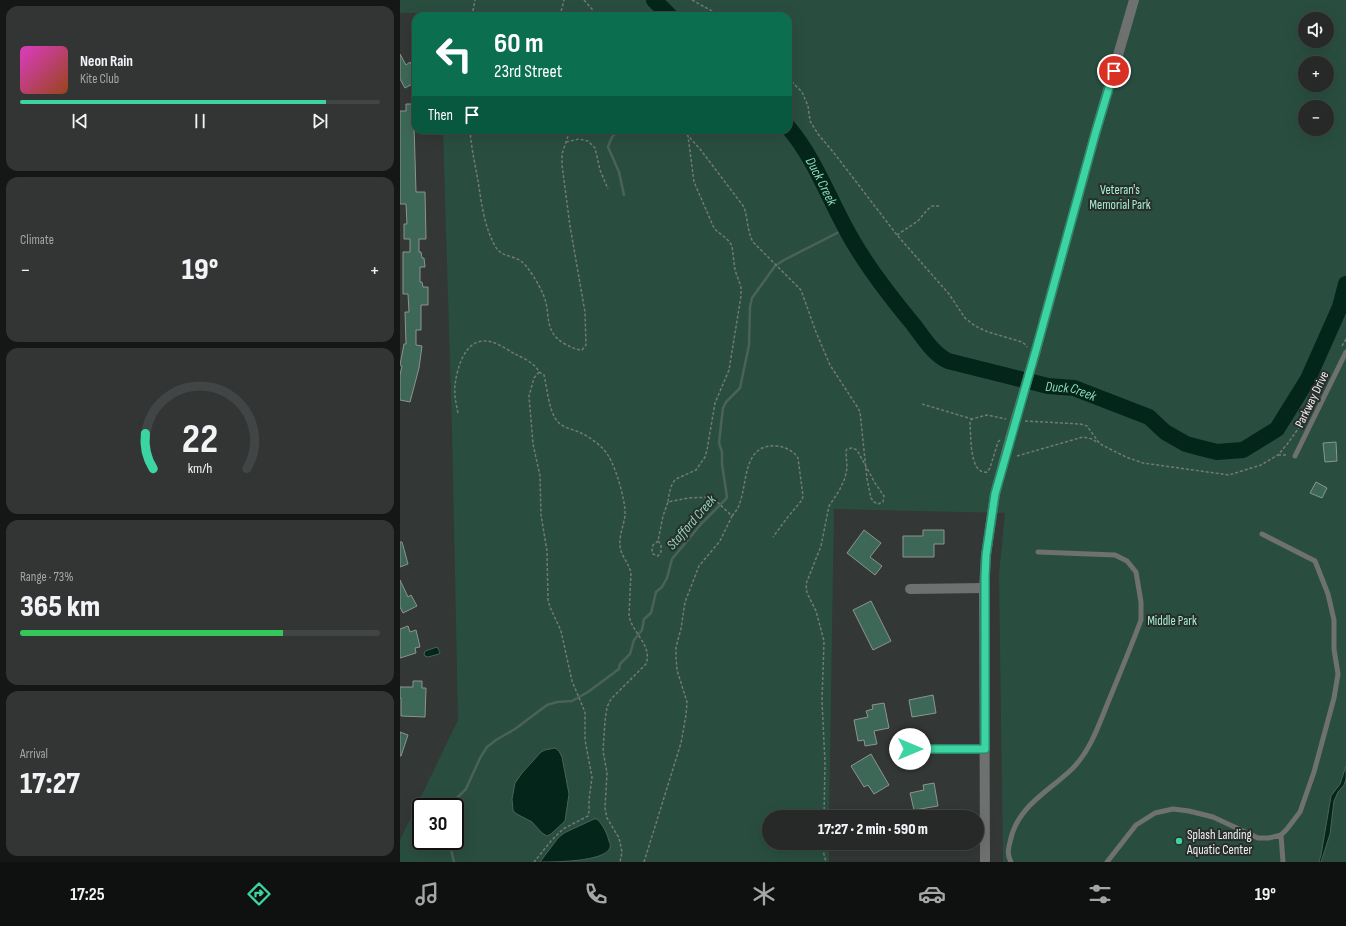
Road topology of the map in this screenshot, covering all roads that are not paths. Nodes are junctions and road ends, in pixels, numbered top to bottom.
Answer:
1 (1134, 0) edge
2 (1346, 352) edge
3 (1295, 456) road end
4 (1262, 534) dead end
5 (1038, 552) dead end
6 (984, 588) junction
7 (910, 589) dead end
8 (910, 749) dead end
9 (985, 749) junction
10 (1281, 835) junction
11 (985, 862) edge
12 (1011, 862) edge
13 (1107, 862) edge
14 (1283, 862) edge

1 - 6 street, bridge
2 - 3 lane, Parkway Drive
4 - 10 lane
5 - 12 lane
6 - 7 street
6 - 9 street
8 - 9 street
9 - 11 street
10 - 13 lane
10 - 14 lane

